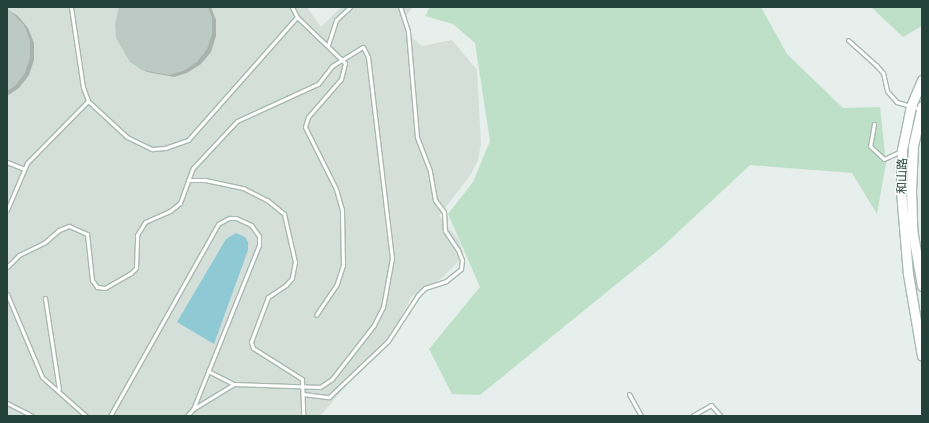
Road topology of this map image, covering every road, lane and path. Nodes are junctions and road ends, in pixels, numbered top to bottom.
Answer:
1 (72, 7) edge
2 (292, 7) edge
3 (350, 7) edge
4 (400, 7) edge
5 (297, 17) junction
6 (848, 40) dead end
7 (328, 45) junction
8 (342, 58) junction
9 (922, 80) edge
10 (88, 102) junction
11 (911, 106) junction
12 (921, 107) edge
13 (874, 124) dead end
14 (902, 150) junction
15 (7, 162) edge
16 (24, 169) junction
17 (188, 180) junction
18 (7, 210) edge
19 (7, 267) edge
20 (922, 286) edge
21 (7, 294) edge
22 (45, 298) dead end
23 (316, 315) dead end
24 (922, 356) edge
25 (208, 371) junction
26 (234, 384) junction
27 (303, 388) junction
28 (59, 389) junction
29 (303, 394) junction
30 (629, 394) dead end
31 (7, 403) edge
32 (193, 409) junction
33 (32, 416) edge
34 (86, 416) edge
35 (110, 416) edge
36 (187, 416) edge
37 (303, 416) edge
38 (641, 416) edge
39 (692, 416) edge
40 (721, 416) edge

1 - 10 lane
2 - 5 lane
3 - 7 lane
4 - 29 lane
5 - 7 lane
5 - 10 lane
6 - 11 lane
7 - 8 lane
8 - 17 lane
8 - 23 lane
8 - 27 lane
9 - 11 main road, 和山路
10 - 16 lane
11 - 12 lane
11 - 14 main road, 和山路
12 - 20 main road, 和山路
13 - 14 lane
14 - 24 main road, 和山路
15 - 16 lane
16 - 18 lane
17 - 19 lane
17 - 27 lane
21 - 28 lane
22 - 28 lane
25 - 26 lane
25 - 32 lane
25 - 35 lane
26 - 27 lane
26 - 32 lane
27 - 29 lane
28 - 34 lane
29 - 37 lane
30 - 38 lane
31 - 33 lane
32 - 36 lane
39 - 40 lane

